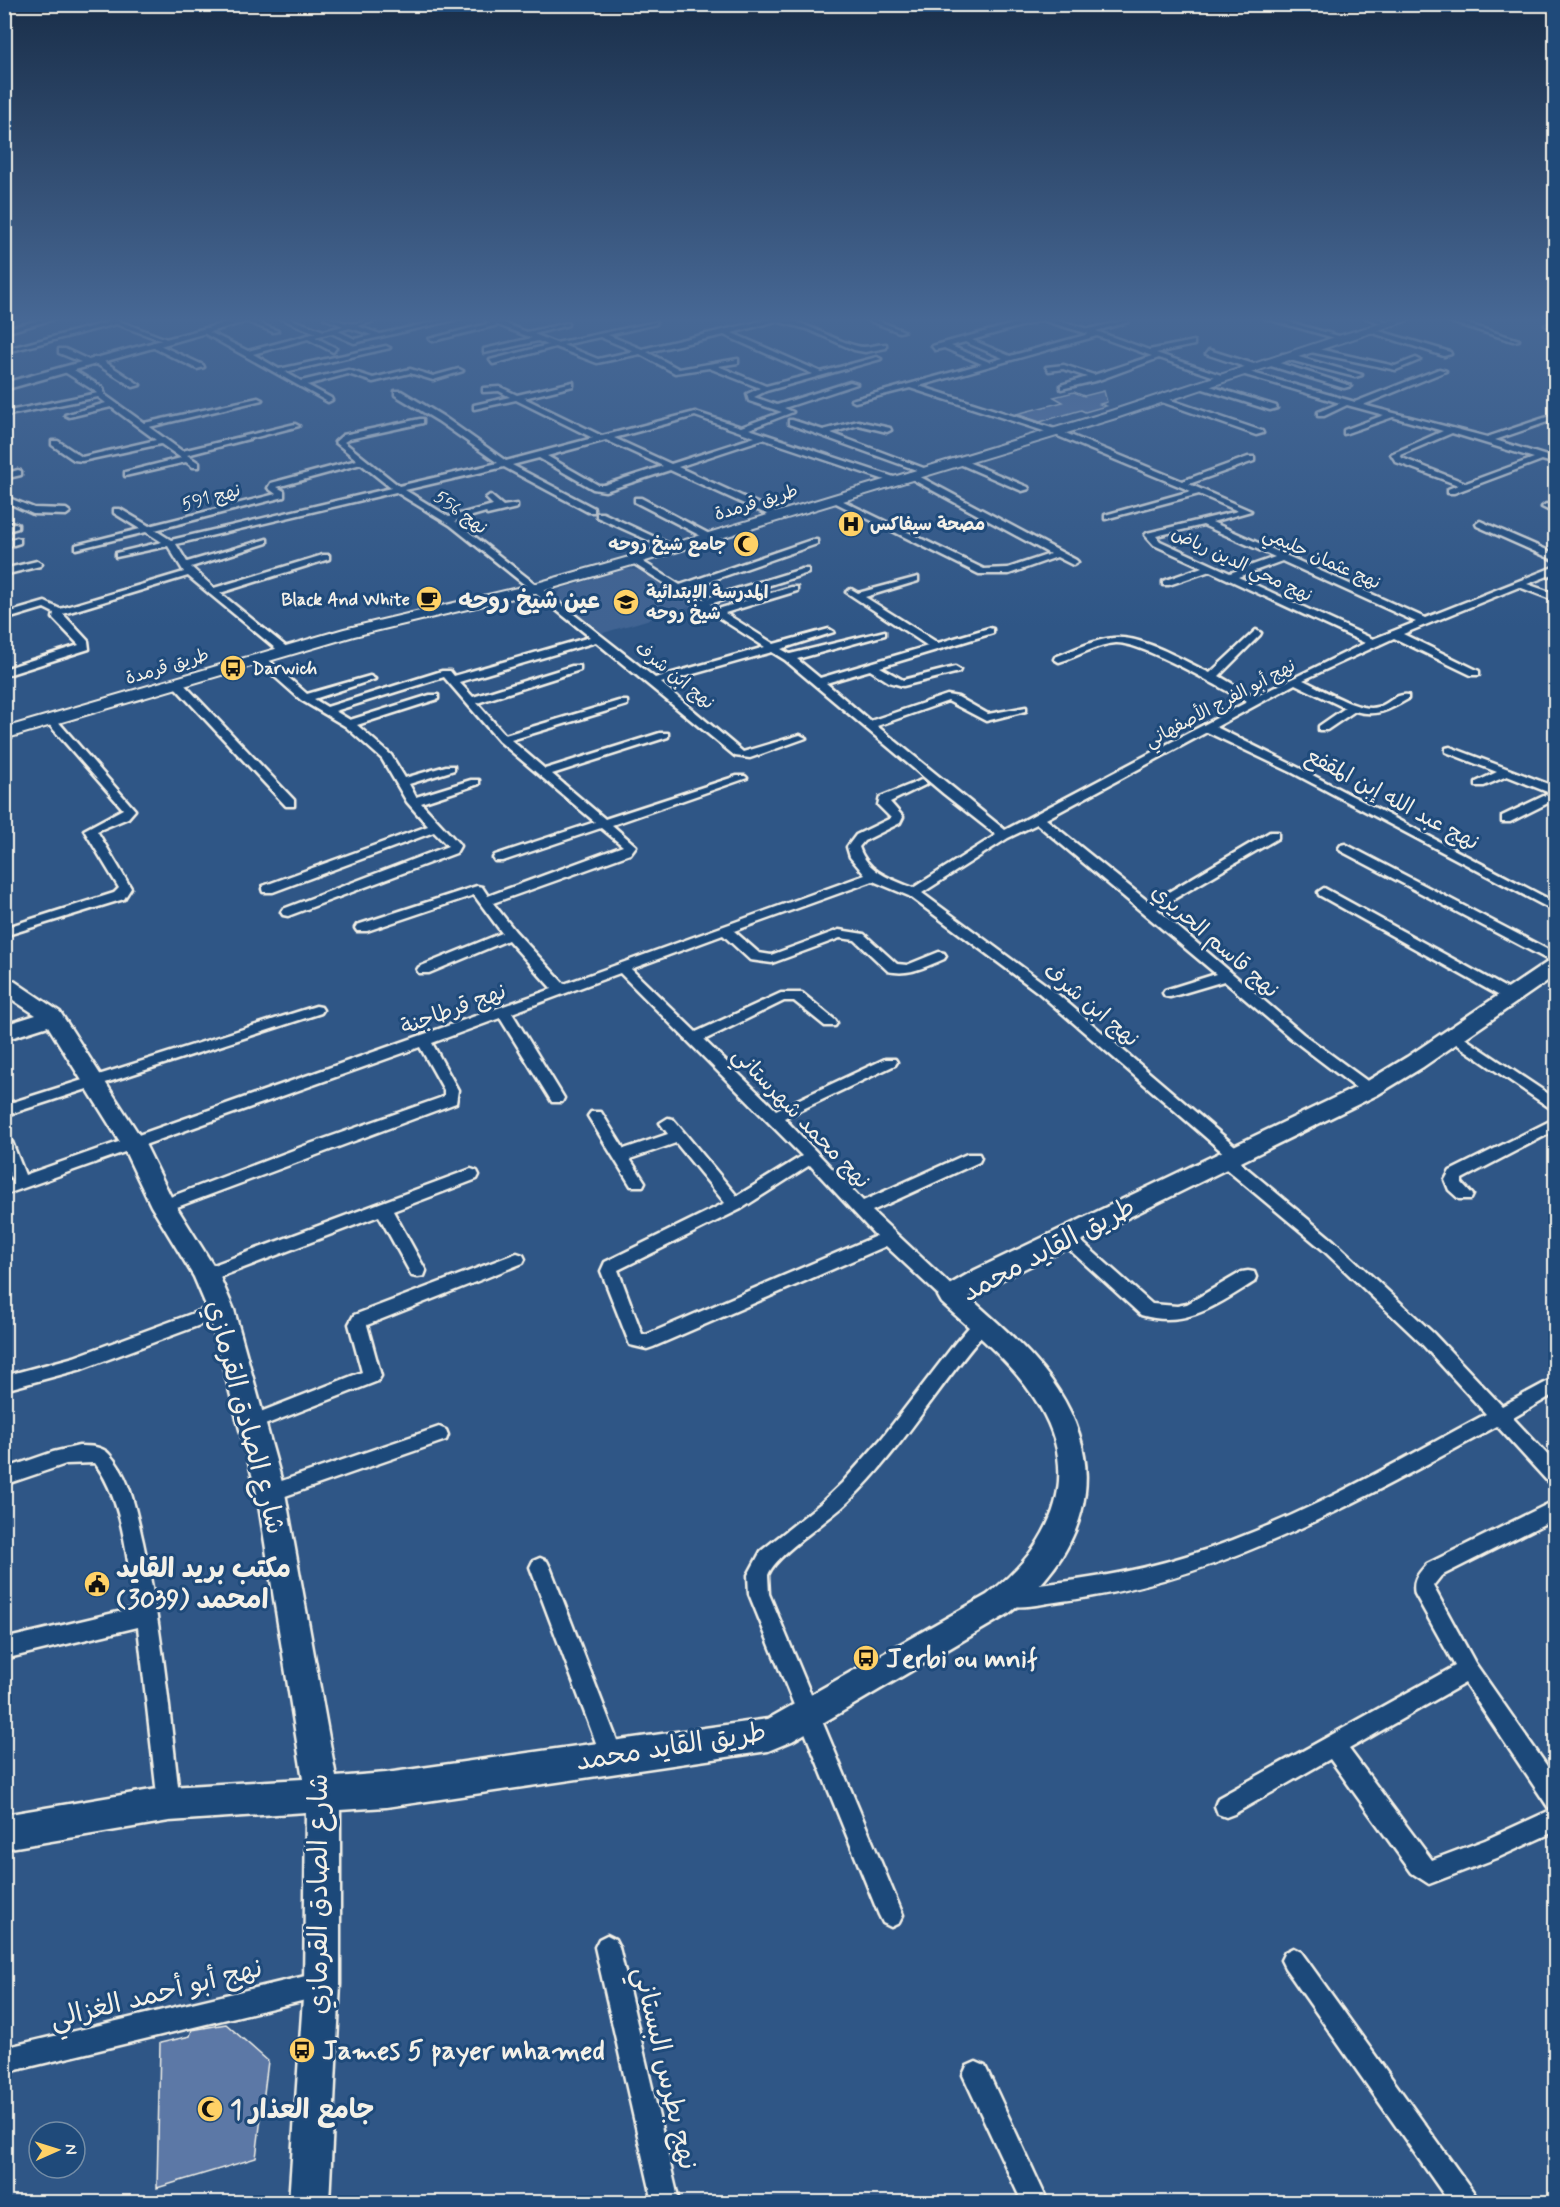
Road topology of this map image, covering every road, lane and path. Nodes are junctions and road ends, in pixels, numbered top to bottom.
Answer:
1 (135, 421) edge
2 (164, 421) edge
3 (416, 421) edge
4 (442, 421) edge
5 (566, 421) edge
6 (662, 421) edge
7 (720, 421) edge
8 (765, 421) edge
9 (1019, 421) edge
10 (1090, 421) edge
11 (1224, 421) edge
12 (1245, 421) edge
13 (1376, 421) edge
14 (1416, 421) edge
15 (1542, 421) edge
16 (792, 422) dead end
17 (1236, 425) junction
18 (142, 426) junction
19 (295, 426) dead end
20 (742, 429) junction
21 (887, 430) dead end
22 (1452, 430) junction
23 (1054, 432) junction
24 (1347, 432) dead end
25 (823, 433) junction
26 (1259, 433) dead end
27 (765, 436) junction
28 (602, 438) junction
29 (1487, 440) junction
30 (162, 441) junction
31 (55, 444) dead end
32 (1556, 453) edge
33 (538, 454) junction
34 (184, 457) junction
35 (1542, 457) junction
36 (1251, 459) dead end
37 (958, 460) junction
38 (359, 462) junction
39 (1556, 462) edge
40 (505, 464) junction
41 (196, 465) dead end
42 (672, 468) junction
43 (918, 472) junction
44 (18, 473) dead end
45 (128, 474) dead end
46 (4, 477) edge
47 (894, 480) junction
48 (1184, 483) junction
49 (1465, 485) junction
50 (398, 489) junction
51 (1025, 489) dead end
52 (1202, 491) junction
53 (1450, 491) dead end
54 (4, 498) edge
55 (490, 498) dead end
56 (832, 499) junction
57 (638, 500) dead end
58 (514, 506) dead end
59 (117, 511) dead end
60 (66, 512) dead end
61 (778, 516) junction
62 (1108, 517) dead end
63 (450, 521) junction
64 (1204, 522) junction
65 (1480, 524) dead end
66 (15, 526) dead end
67 (4, 529) edge
68 (151, 530) junction
69 (710, 537) junction
70 (17, 541) dead end
71 (264, 541) dead end
72 (814, 542) dead end
73 (170, 543) junction
74 (4, 545) edge
75 (79, 548) dead end
76 (673, 548) junction
77 (1058, 554) junction
78 (119, 555) dead end
79 (326, 557) dead end
80 (1282, 558) junction
81 (1556, 558) edge
82 (634, 560) junction
83 (1073, 562) dead end
84 (37, 564) dead end
85 (1210, 568) junction
86 (187, 569) junction
87 (1556, 569) edge
88 (805, 571) dead end
89 (4, 572) edge
90 (1229, 577) junction
91 (915, 579) dead end
92 (1166, 583) dead end
93 (1521, 585) junction
94 (681, 588) junction
95 (534, 589) junction
96 (794, 589) dead end
97 (212, 592) junction
98 (1556, 598) edge
99 (702, 603) junction
100 (59, 612) junction
101 (716, 614) junction
102 (4, 617) edge
103 (1427, 622) junction
104 (829, 632) dead end
105 (989, 632) dead end
106 (881, 633) dead end
107 (1256, 633) dead end
108 (1396, 635) junction
109 (599, 638) junction
110 (1373, 643) junction
111 (772, 647) junction
112 (937, 647) junction
113 (285, 651) junction
114 (260, 658) junction
115 (789, 658) junction
116 (1059, 659) dead end
117 (509, 664) junction
118 (872, 667) junction
119 (576, 668) dead end
120 (955, 670) dead end
121 (4, 673) edge
122 (1475, 673) dead end
123 (370, 679) dead end
124 (453, 680) junction
125 (1215, 680) junction
126 (1295, 680) junction
127 (528, 681) junction
128 (653, 682) junction
129 (819, 682) junction
130 (177, 683) junction
131 (434, 697) dead end
132 (1404, 697) dead end
133 (305, 698) junction
134 (471, 701) junction
135 (1256, 702) junction
136 (623, 703) dead end
137 (1354, 707) junction
138 (1022, 708) dead end
139 (325, 711) junction
140 (51, 720) junction
141 (349, 724) junction
142 (869, 725) junction
143 (1208, 728) junction
144 (1323, 728) dead end
145 (4, 734) edge
146 (664, 735) dead end
147 (800, 738) dead end
148 (503, 739) junction
149 (1450, 750) dead end
150 (450, 768) dead end
151 (1507, 772) junction
152 (544, 773) junction
153 (741, 778) dead end
154 (475, 782) dead end
155 (401, 783) junction
156 (921, 784) dead end
157 (1480, 784) dead end
158 (1556, 793) edge
159 (413, 802) junction
160 (290, 803) dead end
161 (1038, 819) junction
162 (1506, 819) dead end
163 (601, 823) junction
164 (436, 827) junction
165 (1004, 835) junction
166 (1274, 835) dead end
167 (1344, 848) dead end
168 (500, 858) dead end
169 (874, 877) junction
170 (268, 889) dead end
171 (1324, 892) dead end
172 (914, 893) junction
173 (487, 901) junction
174 (1556, 908) edge
175 (1149, 909) junction
176 (288, 912) dead end
177 (362, 928) dead end
178 (726, 929) junction
179 (4, 932) edge
180 (510, 934) junction
181 (939, 956) dead end
182 (1556, 960) edge
183 (1556, 965) edge
184 (622, 968) junction
185 (424, 970) dead end
186 (1225, 976) junction
187 (4, 984) edge
188 (561, 990) junction
189 (1170, 993) dead end
190 (1509, 996) junction
191 (316, 1010) dead end
192 (504, 1012) junction
193 (53, 1017) junction
194 (830, 1023) dead end
195 (4, 1033) edge
196 (1454, 1036) junction
197 (694, 1039) junction
198 (424, 1041) junction
199 (890, 1062) dead end
200 (93, 1083) junction
201 (1369, 1090) junction
202 (557, 1098) dead end
203 (1556, 1107) edge
204 (4, 1111) edge
205 (596, 1116) dead end
206 (774, 1118) junction
207 (668, 1123) dead end
208 (1556, 1123) edge
209 (678, 1136) junction
210 (4, 1142) edge
211 (133, 1144) junction
212 (621, 1156) junction
213 (812, 1157) junction
214 (973, 1158) dead end
215 (1231, 1158) junction
216 (471, 1175) dead end
217 (637, 1182) dead end
218 (21, 1184) junction
219 (4, 1189) edge
220 (1465, 1195) dead end
221 (735, 1205) junction
222 (163, 1206) junction
223 (383, 1208) junction
224 (861, 1209) junction
225 (1066, 1237) junction
226 (888, 1238) junction
227 (516, 1259) dead end
228 (418, 1271) dead end
229 (206, 1275) junction
230 (1248, 1277) dead end
231 (951, 1296) junction
232 (221, 1311) junction
233 (982, 1324) junction
234 (4, 1383) edge
235 (1556, 1384) edge
236 (1502, 1417) junction
237 (251, 1423) junction
238 (439, 1435) dead end
239 (4, 1477) edge
240 (1556, 1477) edge
241 (272, 1493) junction
242 (1556, 1508) edge
243 (540, 1567) dead end
244 (1005, 1598) junction
245 (147, 1615) junction
246 (4, 1649) edge
247 (1468, 1670) junction
248 (808, 1714) junction
249 (1334, 1746) junction
250 (612, 1756) junction
251 (323, 1796) junction
252 (1556, 1798) edge
253 (170, 1804) junction
254 (1226, 1806) dead end
255 (1556, 1819) edge
256 (4, 1832) edge
257 (891, 1915) dead end
258 (607, 1947) dead end
259 (1293, 1960) dead end
260 (322, 1984) junction
261 (4, 2061) edge
262 (976, 2075) dead end
263 (309, 2202) edge
264 (666, 2202) edge
265 (1035, 2202) edge
266 (1465, 2202) edge

1 - 18 street
2 - 18 street
3 - 38 street, نهج 556
4 - 40 street
5 - 28 street
6 - 28 street
7 - 20 street
8 - 20 street
9 - 23 street
10 - 23 main road, طريق قرمدة
11 - 17 street
12 - 17 street
13 - 24 street
14 - 22 street
15 - 29 street
16 - 25 street
17 - 26 street
18 - 30 street
19 - 34 street
20 - 27 street
21 - 25 street
22 - 29 street
22 - 49 street
23 - 37 main road, طريق قرمدة
23 - 48 street
25 - 43 street
27 - 42 street
27 - 47 street
28 - 33 street
28 - 42 street
29 - 35 street
30 - 31 street
30 - 34 street
32 - 35 street
33 - 40 street
33 - 42 street
34 - 41 street
34 - 45 street
35 - 39 street
35 - 49 street
36 - 48 street
37 - 43 main road, طريق قرمدة
37 - 51 street
38 - 50 street, نهج 556
38 - 68 street, نهج 591
40 - 50 street
40 - 76 street
42 - 61 street
43 - 47 main road, طريق قرمدة
43 - 77 street
44 - 46 street
47 - 56 main road, طريق قرمدة
48 - 52 street
49 - 53 street
50 - 63 street, نهج 556
50 - 73 street
52 - 62 street
52 - 64 street
54 - 60 street
55 - 63 street
56 - 61 main road, طريق قرمدة
56 - 77 street
57 - 69 street
58 - 63 street
59 - 68 street
61 - 69 main road, طريق قرمدة
63 - 95 street, نهج 556
64 - 80 street, نهج عثمان حليمي
64 - 85 street, نهج محي الدين رياض
65 - 81 street
66 - 67 street
68 - 73 street
68 - 75 street, نهج 591
69 - 76 main road, طريق قرمدة
70 - 74 street
71 - 86 street
72 - 94 street
73 - 78 street
73 - 86 street
76 - 82 main road, طريق قرمدة
77 - 83 street
79 - 97 street
80 - 90 street
80 - 103 street, نهج عثمان حليمي
82 - 94 street
82 - 95 main road, طريق قرمدة
84 - 89 street
85 - 90 street, نهج محي الدين رياض
85 - 92 street
86 - 97 street
86 - 100 street
87 - 93 street, نهج أبو الفرج الأصفهاني
88 - 99 street
90 - 110 street, نهج محي الدين رياض
91 - 112 street
93 - 98 street
93 - 103 street, نهج أبو الفرج الأصفهاني
94 - 99 street
95 - 109 street, نهج ابن شرف
95 - 113 main road, طريق قرمدة
96 - 101 street
97 - 113 street
99 - 101 street
100 - 102 street
100 - 121 street
101 - 111 street
103 - 108 street, نهج أبو الفرج الأصفهاني
104 - 111 street
105 - 112 street
106 - 115 street
107 - 125 street
108 - 110 street, نهج أبو الفرج الأصفهاني
108 - 122 street
109 - 117 street
109 - 128 street, نهج ابن شرف
110 - 126 street, نهج أبو الفرج الأصفهاني
111 - 115 street
111 - 128 street
112 - 118 street
113 - 114 main road, طريق قرمدة
114 - 130 main road, طريق قرمدة
114 - 133 street
115 - 129 street
116 - 125 street
117 - 124 street
117 - 127 street
118 - 120 street
118 - 129 street
119 - 127 street
123 - 133 street
124 - 134 street
124 - 139 street
125 - 135 street
126 - 135 street, نهج أبو الفرج الأصفهاني
126 - 137 street
127 - 134 street
128 - 147 street, نهج ابن شرف
129 - 142 street
130 - 140 main road, طريق قرمدة
130 - 160 street
131 - 141 street
132 - 137 street
133 - 139 street
134 - 148 street
135 - 143 street, نهج أبو الفرج الأصفهاني
136 - 148 street
137 - 144 street
138 - 142 street
139 - 141 street
140 - 145 main road, طريق قرمدة
140 - 179 street
141 - 155 street
142 - 165 street
143 - 161 street, نهج أبو الفرج الأصفهاني
143 - 174 street, نهج عبد الله إبن المقفع
146 - 152 street
148 - 152 street
149 - 151 street
150 - 155 street
151 - 157 street
151 - 158 street
152 - 163 street
153 - 163 street
154 - 159 street
155 - 159 street
156 - 169 street
158 - 162 street
159 - 164 street
161 - 165 street, نهج أبو الفرج الأصفهاني
161 - 175 street, نهج قاسم الحريري
163 - 168 street
163 - 173 street
164 - 170 street
164 - 176 street
165 - 172 street, نهج أبو الفرج الأصفهاني
166 - 175 street
167 - 182 street
169 - 172 street
169 - 178 street, نهج قرطاجنة
171 - 190 street
172 - 215 street, نهج ابن شرف
173 - 177 street
173 - 180 street
175 - 186 street, نهج قاسم الحريري
178 - 181 street
178 - 184 street, نهج قرطاجنة
180 - 185 street
180 - 188 street
183 - 190 main road, طريق القايد محمد
184 - 188 street, نهج قرطاجنة
184 - 197 street, نهج محمد شهرستاني
186 - 189 street
186 - 201 street, نهج قاسم الحريري
187 - 193 main road, شارع الصادق القرمازي
188 - 192 street, نهج قرطاجنة
190 - 196 main road, طريق القايد محمد
191 - 200 street
192 - 198 street, نهج قرطاجنة
192 - 202 street
193 - 195 main road
193 - 200 main road, شارع الصادق القرمازي
194 - 197 street
196 - 201 main road, طريق القايد محمد
196 - 203 street
197 - 206 street, نهج محمد شهرستاني
198 - 211 street, نهج قرطاجنة
198 - 222 street
199 - 206 street
200 - 204 street
200 - 211 main road, شارع الصادق القرمازي
201 - 215 main road, طريق القايد محمد
205 - 212 street
206 - 213 street, نهج محمد شهرستاني
207 - 209 street
208 - 220 street
209 - 212 street
209 - 221 street
210 - 218 street
211 - 218 street, نهج قرطاجنة
211 - 222 main road, شارع الصادق القرمازي
212 - 217 street
213 - 221 street
213 - 224 street, نهج محمد شهرستاني
214 - 224 street
215 - 225 main road, طريق القايد محمد
215 - 236 street, نهج ابن شرف
216 - 223 street
218 - 219 street, نهج قرطاجنة
221 - 226 street
222 - 229 main road, شارع الصادق القرمازي
223 - 228 street
223 - 229 street
224 - 226 street, نهج محمد شهرستاني
225 - 230 street
225 - 231 main road, طريق القايد محمد
226 - 231 street, نهج محمد شهرستاني
227 - 237 street
229 - 232 main road, شارع الصادق القرمازي
231 - 233 main road, طريق القايد محمد
232 - 234 street
232 - 237 main road, شارع الصادق القرمازي
233 - 244 main road, طريق القايد محمد
233 - 248 street
235 - 236 street
236 - 240 street, نهج ابن شرف
236 - 244 street
237 - 241 main road, شارع الصادق القرمازي
238 - 241 street
239 - 245 street
241 - 251 main road, شارع الصادق القرمازي
242 - 247 street
243 - 250 street
244 - 248 main road, طريق القايد محمد
245 - 246 street
245 - 253 street
247 - 249 street
247 - 252 street
248 - 250 main road, طريق القايد محمد
248 - 257 street
249 - 254 street
249 - 255 street
250 - 251 main road, طريق القايد محمد
251 - 253 main road, طريق القايد محمد
251 - 260 main road, شارع الصادق القرمازي
253 - 256 main road, طريق القايد محمد
258 - 264 street, نهج بطرس البستاني
259 - 266 street
260 - 261 street, نهج أبو أحمد الغزالي
260 - 263 main road, شارع الصادق القرمازي
262 - 265 street

